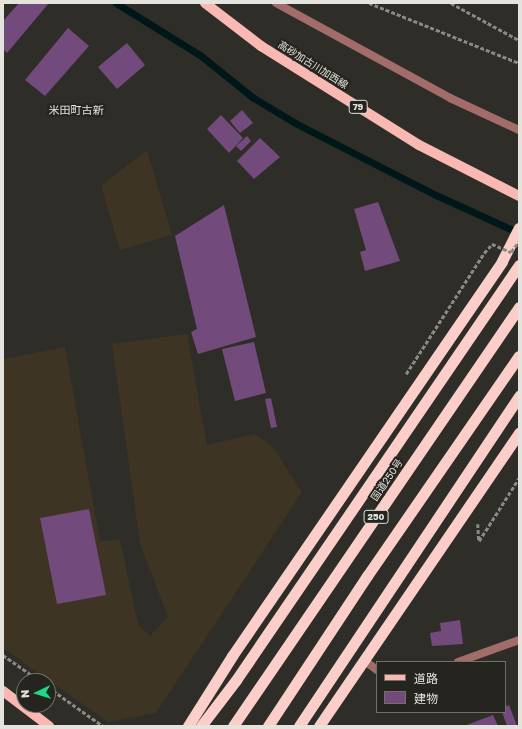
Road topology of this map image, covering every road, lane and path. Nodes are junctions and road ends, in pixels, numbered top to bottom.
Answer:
1 (205, 3) edge
2 (276, 3) edge
3 (369, 3) edge
4 (451, 3) edge
5 (519, 40) edge
6 (519, 63) edge
7 (519, 130) edge
8 (519, 196) edge
9 (519, 228) edge
10 (519, 241) edge
11 (519, 265) edge
12 (519, 307) edge
13 (519, 356) edge
14 (406, 374) dead end
15 (519, 396) edge
16 (519, 433) edge
17 (519, 478) edge
18 (478, 541) dead end
19 (519, 640) edge
20 (3, 655) edge
21 (365, 661) junction
22 (461, 661) edge
23 (376, 669) edge
24 (29, 673) edge
25 (3, 691) edge
26 (56, 693) edge
27 (49, 726) edge
28 (103, 726) edge
29 (188, 726) edge
30 (201, 726) edge
31 (233, 726) edge
32 (268, 726) edge
33 (299, 726) edge
34 (319, 726) edge

1 - 8 main road, 高砂加古川加西線 / 79
2 - 7 street
3 - 6 path
4 - 5 path
9 - 29 highway
10 - 14 path, bridge
11 - 30 highway, 250
12 - 31 highway, 国道250号 / 250
13 - 32 highway, 250
15 - 33 highway
16 - 21 highway
17 - 18 path
19 - 22 street
20 - 24 path
21 - 23 street
21 - 34 highway
25 - 27 main road
26 - 28 path

